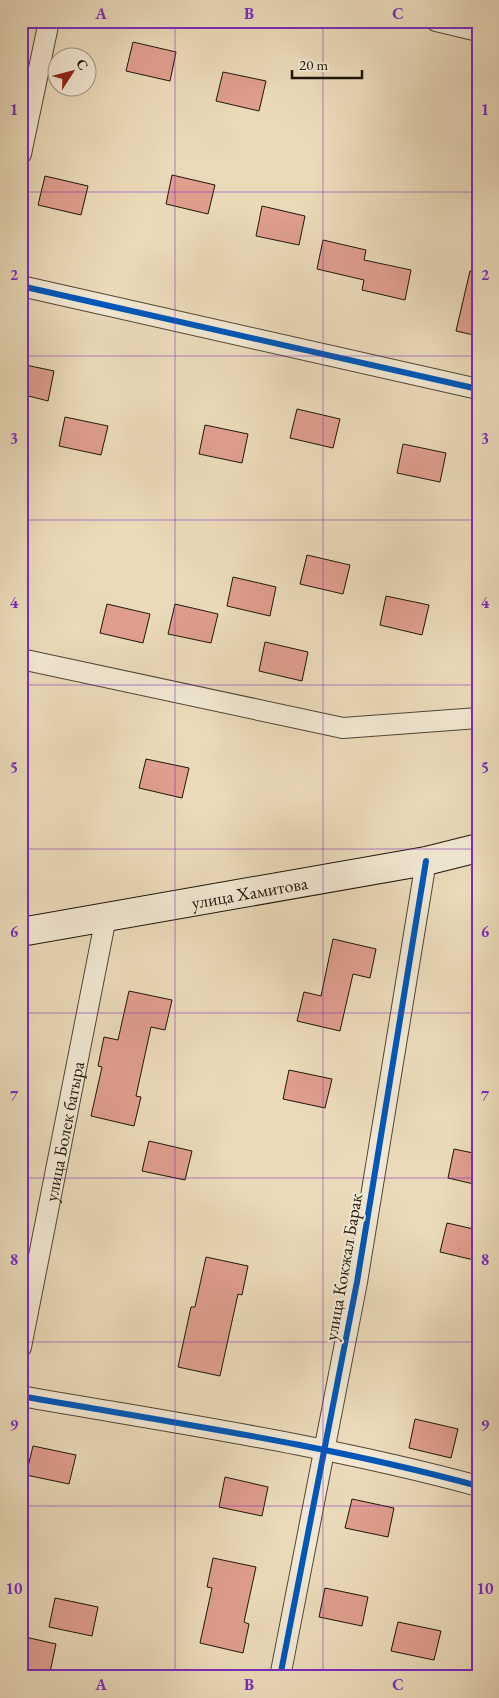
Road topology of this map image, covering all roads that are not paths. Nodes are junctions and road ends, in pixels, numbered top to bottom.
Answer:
1 (49, 21) edge
2 (436, 21) edge
3 (478, 31) edge
4 (21, 154) edge
5 (21, 286) edge
6 (478, 389) edge
7 (21, 659) edge
8 (478, 718) edge
9 (478, 848) edge
10 (426, 861) junction
11 (106, 917) junction
12 (21, 932) edge
13 (21, 1347) edge
14 (21, 1396) edge
15 (325, 1450) junction
16 (478, 1486) edge
17 (280, 1677) edge

1 - 4 street
2 - 3 street
5 - 6 street
7 - 8 street
9 - 10 street, улица Хамитова
10 - 11 street, улица Хамитова
10 - 15 street, улица Кокжал Барак
11 - 12 street, улица Хамитова
11 - 13 street, улица Болек батыра
14 - 15 street
15 - 16 street
15 - 17 street, улица Кокжал Барак

